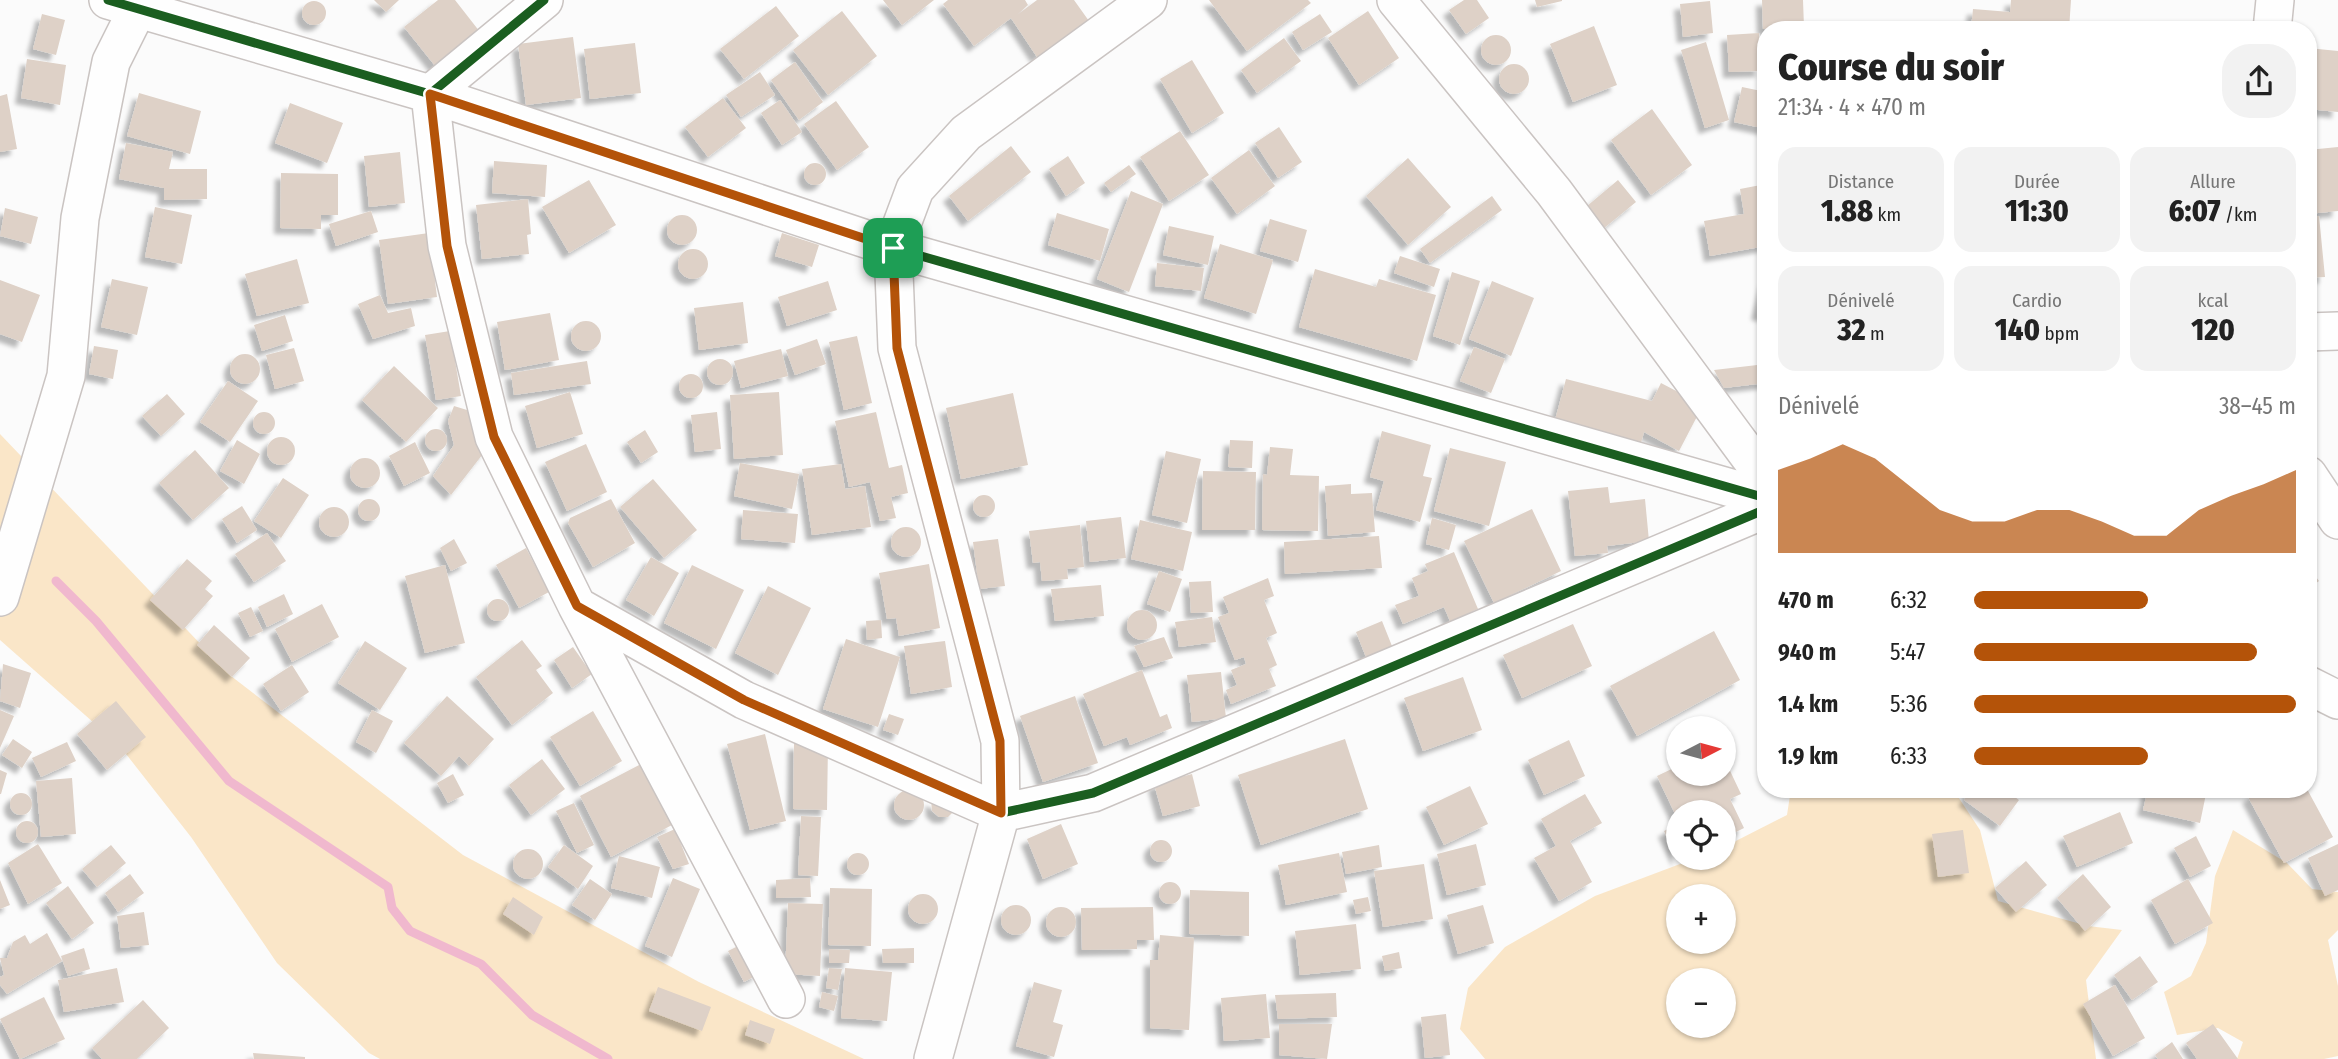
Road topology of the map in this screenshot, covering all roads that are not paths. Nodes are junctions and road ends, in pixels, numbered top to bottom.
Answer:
1 (544, 0) edge
2 (1148, 0) edge
3 (1396, 0) edge
4 (2274, 0) edge
5 (128, 3) edge
6 (2273, 21) edge
7 (430, 94) junction
8 (893, 248) junction
9 (2338, 331) edge
10 (2317, 332) edge
11 (1757, 467) edge
12 (2317, 488) edge
13 (1757, 495) edge
14 (1757, 513) edge
15 (2338, 520) edge
16 (0, 597) edge
17 (577, 606) junction
18 (2317, 690) edge
19 (2338, 700) edge
20 (1001, 813) junction
21 (786, 999) dead end
22 (933, 1059) edge

1 - 7 street
2 - 8 street
3 - 11 street
4 - 6 street
5 - 7 street
5 - 16 street
7 - 8 street
7 - 17 street
8 - 13 street
8 - 20 street
9 - 10 street
12 - 15 street
14 - 20 street
17 - 20 street
17 - 21 street
18 - 19 street
20 - 22 street

